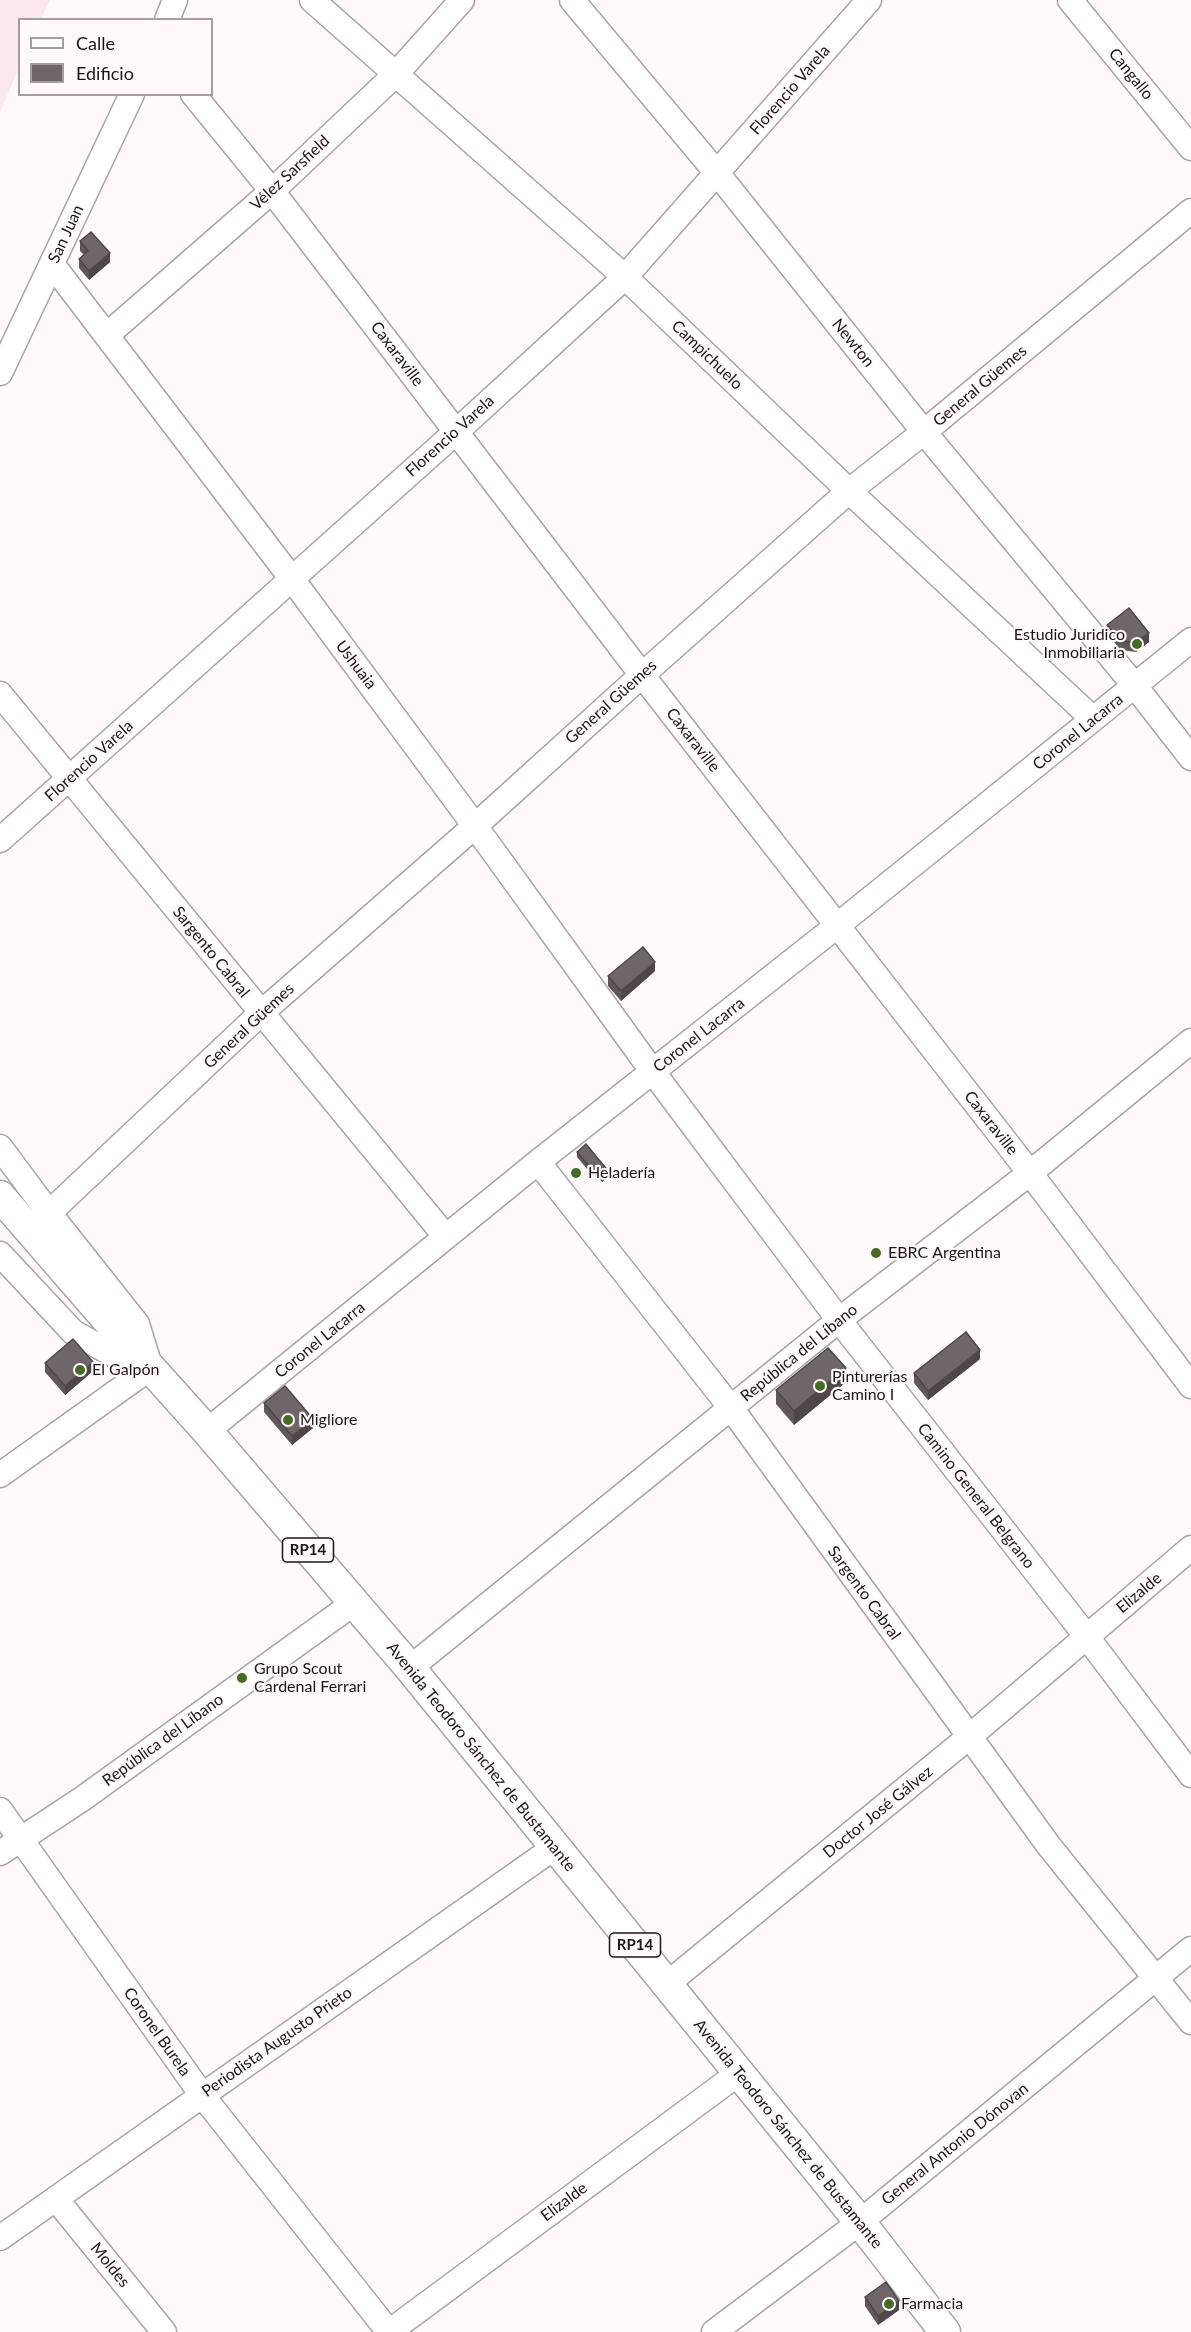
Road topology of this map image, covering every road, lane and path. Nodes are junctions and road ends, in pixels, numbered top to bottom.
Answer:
1 (175, 0) edge
2 (312, 0) edge
3 (462, 0) edge
4 (572, 0) edge
5 (869, 0) edge
6 (1070, 0) edge
7 (168, 18) edge
8 (396, 74) junction
9 (131, 96) edge
10 (195, 96) edge
11 (1191, 148) edge
12 (717, 173) junction
13 (272, 191) junction
14 (1191, 211) edge
15 (52, 264) junction
16 (625, 277) junction
17 (107, 335) junction
18 (0, 373) edge
19 (456, 432) junction
20 (924, 432) junction
21 (849, 491) junction
22 (292, 579) junction
23 (1191, 640) edge
24 (642, 675) junction
25 (1135, 686) junction
26 (0, 694) edge
27 (1093, 719) junction
28 (1191, 758) edge
29 (69, 780) junction
30 (475, 826) junction
31 (0, 840) edge
32 (838, 925) junction
33 (261, 1013) junction
34 (1191, 1041) edge
35 (652, 1072) junction
36 (0, 1147) edge
37 (538, 1162) junction
38 (1029, 1173) junction
39 (0, 1196) edge
40 (49, 1213) junction
41 (446, 1237) junction
42 (0, 1254) edge
43 (839, 1320) junction
44 (150, 1368) junction
45 (1191, 1386) edge
46 (731, 1408) junction
47 (207, 1431) junction
48 (0, 1474) edge
49 (1191, 1548) edge
50 (354, 1603) junction
51 (1087, 1637) junction
52 (410, 1668) junction
53 (969, 1737) junction
54 (1191, 1775) edge
55 (0, 1810) edge
56 (21, 1839) junction
57 (555, 1847) junction
58 (0, 1853) edge
59 (1191, 1949) edge
60 (1156, 1980) junction
61 (667, 1984) junction
62 (1191, 2022) edge
63 (739, 2073) junction
64 (202, 2095) junction
65 (56, 2199) junction
66 (860, 2222) junction
67 (0, 2238) edge
68 (164, 2332) edge
69 (389, 2332) edge
70 (714, 2332) edge
71 (945, 2332) edge

1 - 7 street
2 - 8 street, Campichuelo
3 - 8 street, Vélez Sarsfield
4 - 12 street, Newton
5 - 12 street, Florencio Varela
6 - 11 street, Cangallo
8 - 13 street, Vélez Sarsfield
8 - 16 street, Campichuelo
9 - 15 street, San Juan
10 - 13 street, Caxaraville
12 - 16 street, Florencio Varela
12 - 20 street, Newton
13 - 17 street, Vélez Sarsfield
13 - 19 street, Caxaraville
14 - 20 street, General Güemes
15 - 17 street, Ushuaia
15 - 18 street, San Juan
16 - 19 street, Florencio Varela
16 - 21 street, Campichuelo
17 - 22 street, Ushuaia
19 - 22 street, Florencio Varela
19 - 24 street, Caxaraville
20 - 21 street, General Güemes
20 - 25 street, Newton
21 - 24 street, General Güemes
21 - 27 street, Campichuelo
22 - 29 street, Florencio Varela
22 - 30 street, Ushuaia
23 - 25 street, Coronel Lacarra
24 - 30 street, General Güemes
24 - 32 street, Caxaraville
25 - 27 street, Coronel Lacarra
25 - 28 street
26 - 29 street, Sargento Cabral
27 - 32 street, Coronel Lacarra
29 - 31 street, Florencio Varela
29 - 33 street, Sargento Cabral
30 - 33 street, General Güemes
30 - 35 street, Ushuaia
32 - 35 street, Coronel Lacarra
32 - 38 street, Caxaraville
33 - 40 street, General Güemes
33 - 41 street, Sargento Cabral
34 - 38 street, República del Líbano
35 - 37 street, Coronel Lacarra
35 - 43 street, Camino General Belgrano
36 - 40 street
37 - 41 street, Coronel Lacarra
37 - 46 street, Sargento Cabral
38 - 43 street, República del Líbano
38 - 45 street, Caxaraville
39 - 44 main road, Avenida Teodoro Sánchez de Bustamante / RP14
40 - 44 street
41 - 47 street, Coronel Lacarra
42 - 44 street
43 - 46 street, República del Líbano
43 - 51 street, Camino General Belgrano
44 - 47 main road, Avenida Teodoro Sánchez de Bustamante / RP14
44 - 48 street
46 - 52 street, República del Líbano
46 - 53 street, Sargento Cabral
47 - 50 main road, Avenida Teodoro Sánchez de Bustamante / RP14
49 - 51 street, Elizalde
50 - 52 main road, Avenida Teodoro Sánchez de Bustamante / RP14
50 - 56 street, República del Líbano
51 - 53 street, Doctor José Gálvez
51 - 54 street, Camino General Belgrano
52 - 57 main road, Avenida Teodoro Sánchez de Bustamante / RP14
53 - 60 street, Sargento Cabral
53 - 61 street, Doctor José Gálvez
55 - 56 street, Coronel Burela
56 - 58 street, República del Líbano
56 - 64 street, Coronel Burela
57 - 61 main road, Avenida Teodoro Sánchez de Bustamante / RP14
57 - 64 street, Periodista Augusto Prieto
59 - 60 street, General Antonio Dónovan
60 - 62 street, Sargento Cabral
60 - 66 street, General Antonio Dónovan
61 - 63 main road, Avenida Teodoro Sánchez de Bustamante / RP14
63 - 66 main road, Avenida Teodoro Sánchez de Bustamante / RP14
63 - 69 street, Elizalde
64 - 65 street, Periodista Augusto Prieto
64 - 69 street, Coronel Burela
65 - 67 street, Periodista Augusto Prieto
65 - 68 street, Moldes
66 - 70 street, General Antonio Dónovan
66 - 71 main road, Avenida Teodoro Sánchez de Bustamante / RP14

